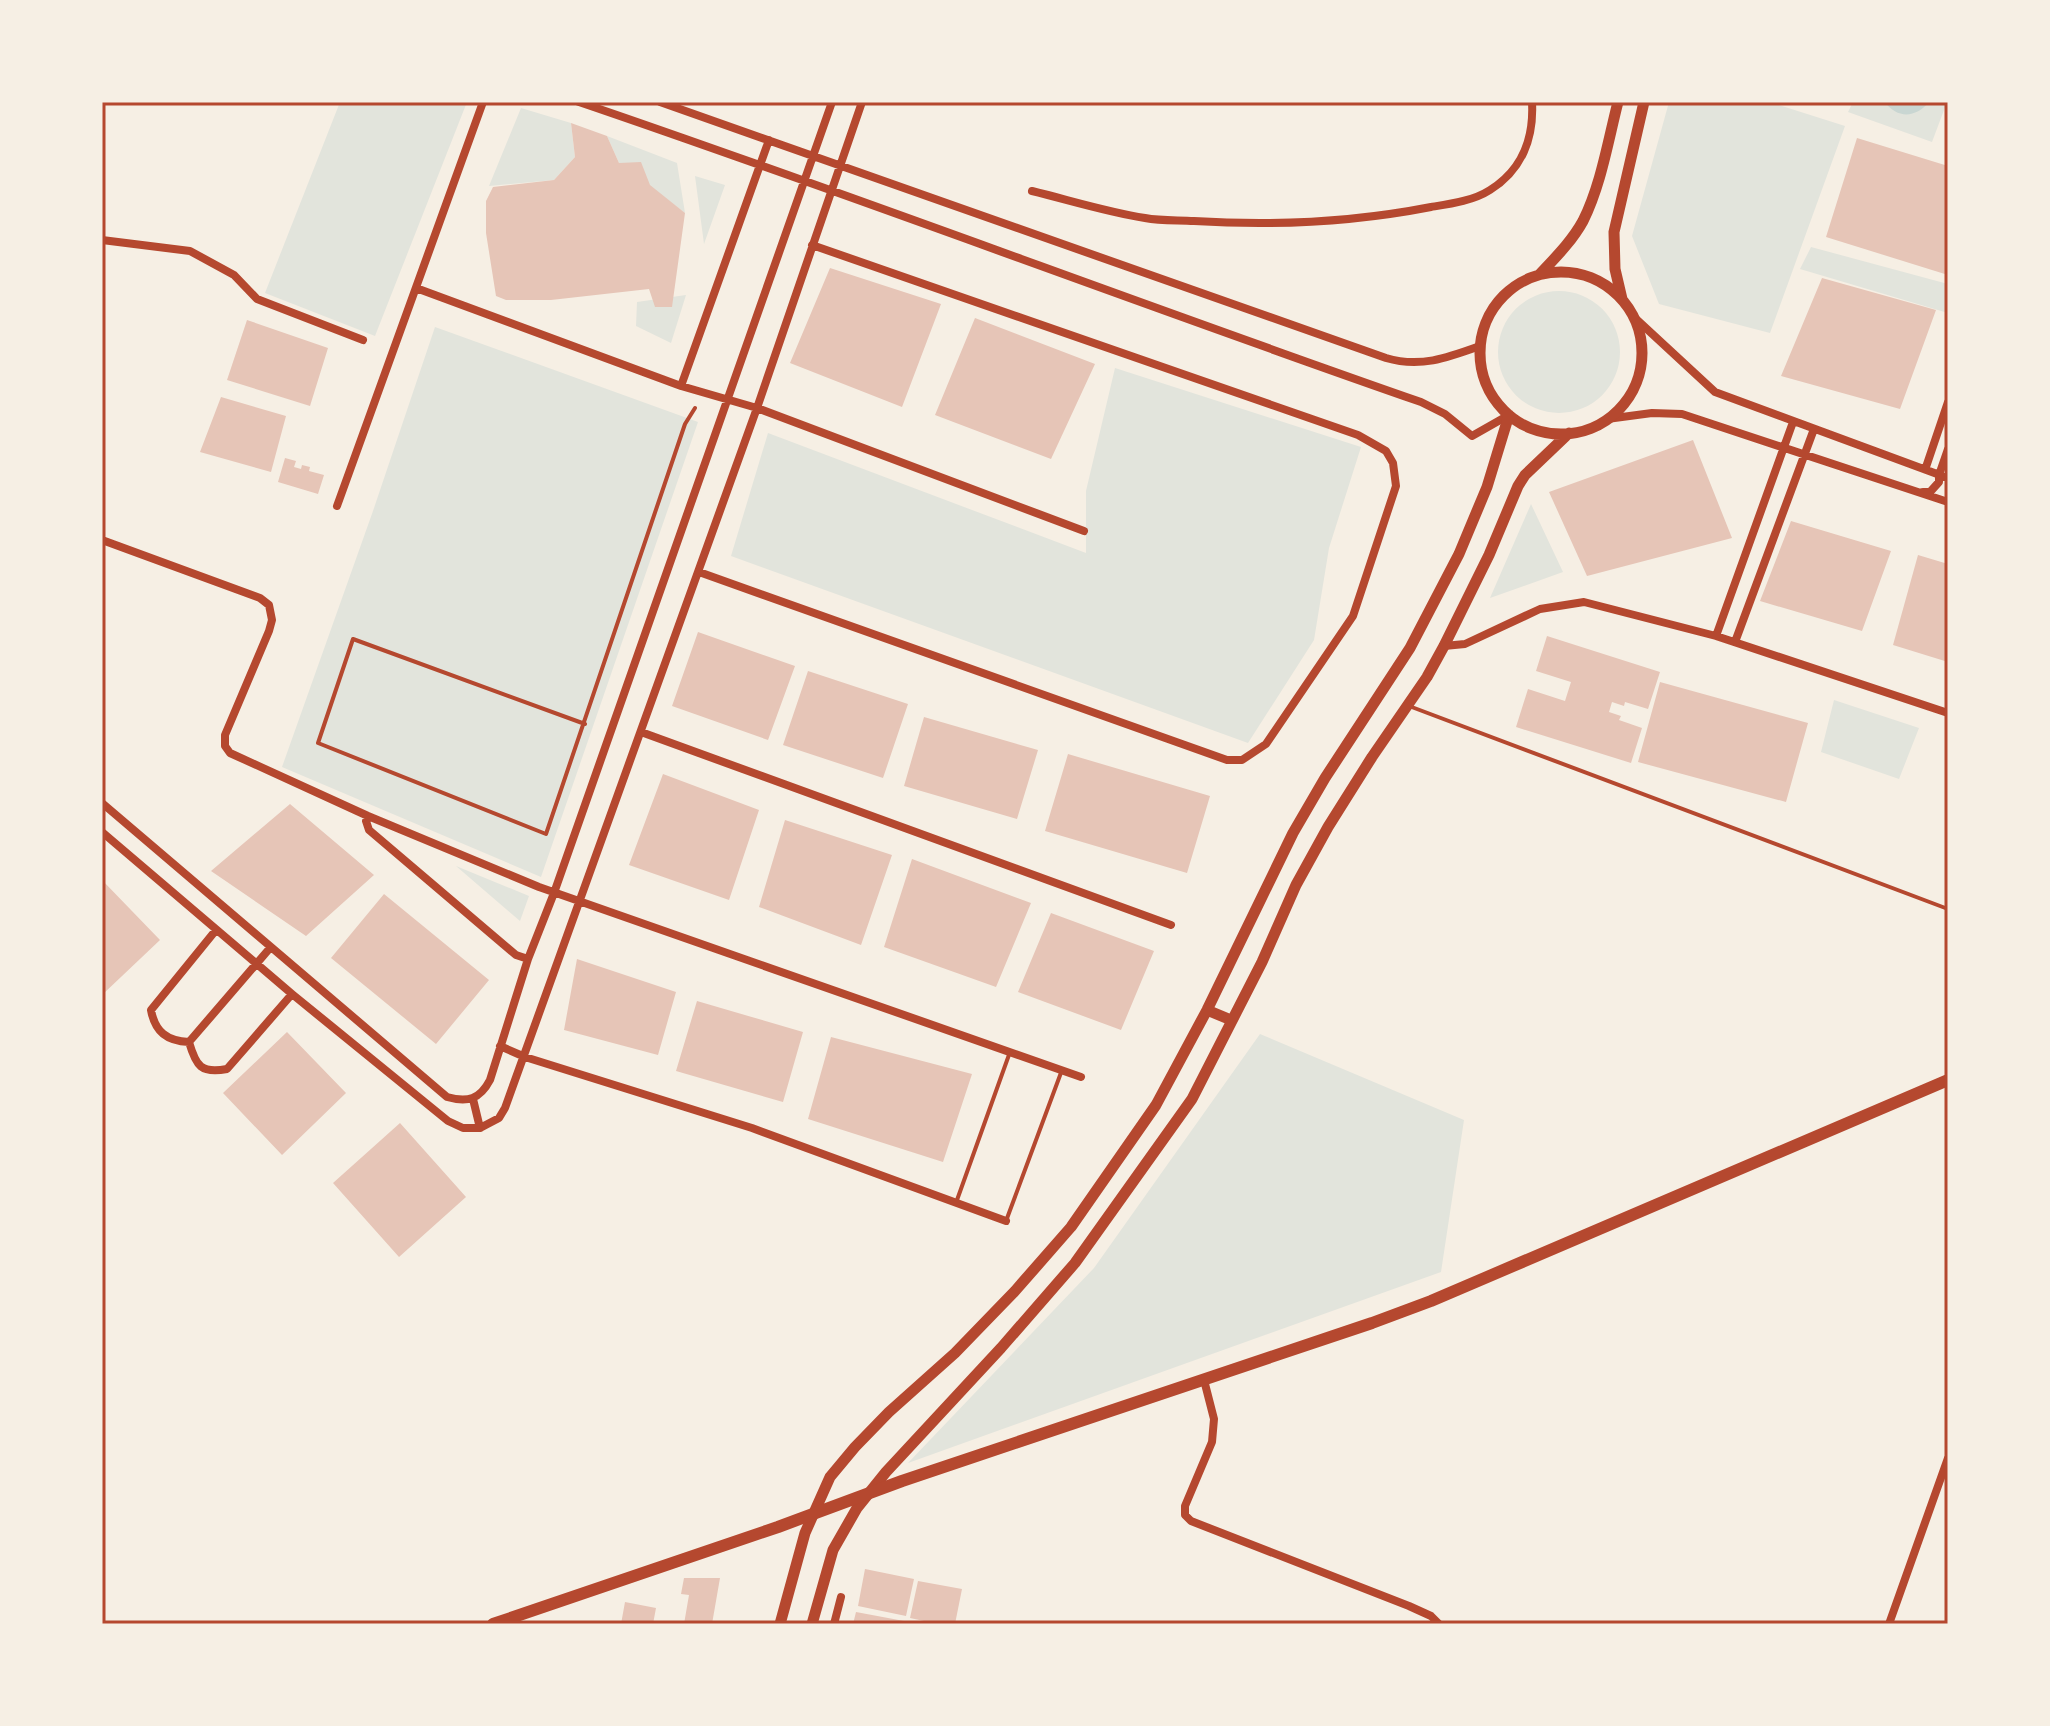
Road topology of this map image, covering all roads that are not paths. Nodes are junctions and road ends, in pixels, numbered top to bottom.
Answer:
1 (483, 102) edge
2 (579, 102) edge
3 (660, 102) edge
4 (832, 102) edge
5 (862, 102) edge
6 (1532, 102) edge
7 (1618, 102) edge
8 (1644, 102) edge
9 (769, 140) junction
10 (813, 156) junction
11 (760, 164) junction
12 (839, 166) junction
13 (805, 179) junction
14 (831, 189) junction
15 (1032, 191) dead end
16 (102, 240) edge
17 (812, 245) junction
18 (1540, 274) junction
19 (416, 288) junction
20 (1622, 299) junction
21 (1635, 318) junction
22 (363, 340) dead end
23 (1480, 346) junction
24 (681, 386) junction
25 (728, 398) junction
26 (1948, 402) edge
27 (757, 408) junction
28 (1509, 415) junction
29 (1607, 419) junction
30 (1793, 422) junction
31 (1814, 429) junction
32 (1569, 433) junction
33 (1784, 446) junction
34 (1948, 449) edge
35 (1804, 453) junction
36 (1926, 467) junction
37 (1943, 476) edge
38 (1918, 492) junction
39 (1948, 502) edge
40 (337, 506) dead end
41 (1084, 531) dead end
42 (102, 540) edge
43 (699, 572) junction
44 (1716, 636) junction
45 (1735, 642) junction
46 (1444, 646) junction
47 (1406, 705) junction
48 (1948, 713) edge
49 (641, 732) junction
50 (102, 803) edge
51 (368, 816) junction
52 (102, 832) edge
53 (554, 893) junction
54 (579, 900) junction
55 (1948, 909) edge
56 (1171, 925) dead end
57 (216, 930) junction
58 (270, 948) junction
59 (528, 959) junction
60 (255, 963) junction
61 (292, 994) junction
62 (1207, 1010) junction
63 (1231, 1020) junction
64 (189, 1042) junction
65 (500, 1046) junction
66 (1010, 1052) junction
67 (525, 1057) junction
68 (1062, 1070) junction
69 (1081, 1077) dead end
70 (1948, 1080) edge
71 (473, 1099) junction
72 (480, 1128) junction
73 (956, 1203) junction
74 (1006, 1221) joint
75 (1204, 1380) junction
76 (1948, 1458) edge
77 (841, 1597) dead end
78 (493, 1624) edge
79 (780, 1624) edge
80 (812, 1624) edge
81 (834, 1624) edge
82 (1439, 1624) edge
83 (1889, 1624) edge

1 - 19 street
2 - 11 street
3 - 9 street
4 - 10 street
5 - 12 street
6 - 15 street
7 - 18 street
8 - 20 street
9 - 10 street
9 - 11 street
10 - 12 street
10 - 13 street
11 - 13 street
11 - 24 street
12 - 14 street
12 - 23 street
13 - 14 street
13 - 25 street
14 - 17 street
14 - 28 street
16 - 22 street
17 - 27 street
17 - 43 street
18 - 20 street
18 - 23 street
19 - 24 street
19 - 40 street
20 - 21 street
21 - 29 street
21 - 30 street
23 - 28 street
24 - 25 street
25 - 27 street
25 - 53 street
26 - 36 street
27 - 41 street
27 - 43 street
28 - 32 street
28 - 62 street
29 - 32 street
29 - 33 street
30 - 31 street
30 - 33 street
31 - 35 street
31 - 36 street
32 - 46 street
33 - 35 street
33 - 44 street
34 - 37 street
35 - 38 street
35 - 45 street
36 - 37 street
37 - 38 street
38 - 39 street
42 - 51 street
43 - 49 street
44 - 45 street
44 - 46 street
45 - 48 street
46 - 47 street
47 - 55 lane
47 - 63 street
49 - 54 street
49 - 56 street
50 - 58 street
51 - 53 street
51 - 59 street
52 - 57 street
53 - 54 street
53 - 59 street
54 - 66 street
54 - 67 street
57 - 60 street
57 - 64 street
58 - 60 street
58 - 71 street
59 - 65 street
60 - 61 street
60 - 64 street
61 - 64 street
61 - 72 street
62 - 63 street
62 - 79 street
63 - 80 street
65 - 67 street
65 - 71 street
66 - 68 street
66 - 73 lane
67 - 72 street
67 - 73 street
68 - 69 street
68 - 74 lane
70 - 75 main road
71 - 72 street
73 - 74 street
75 - 78 main road
75 - 82 street
76 - 83 street
77 - 81 street

